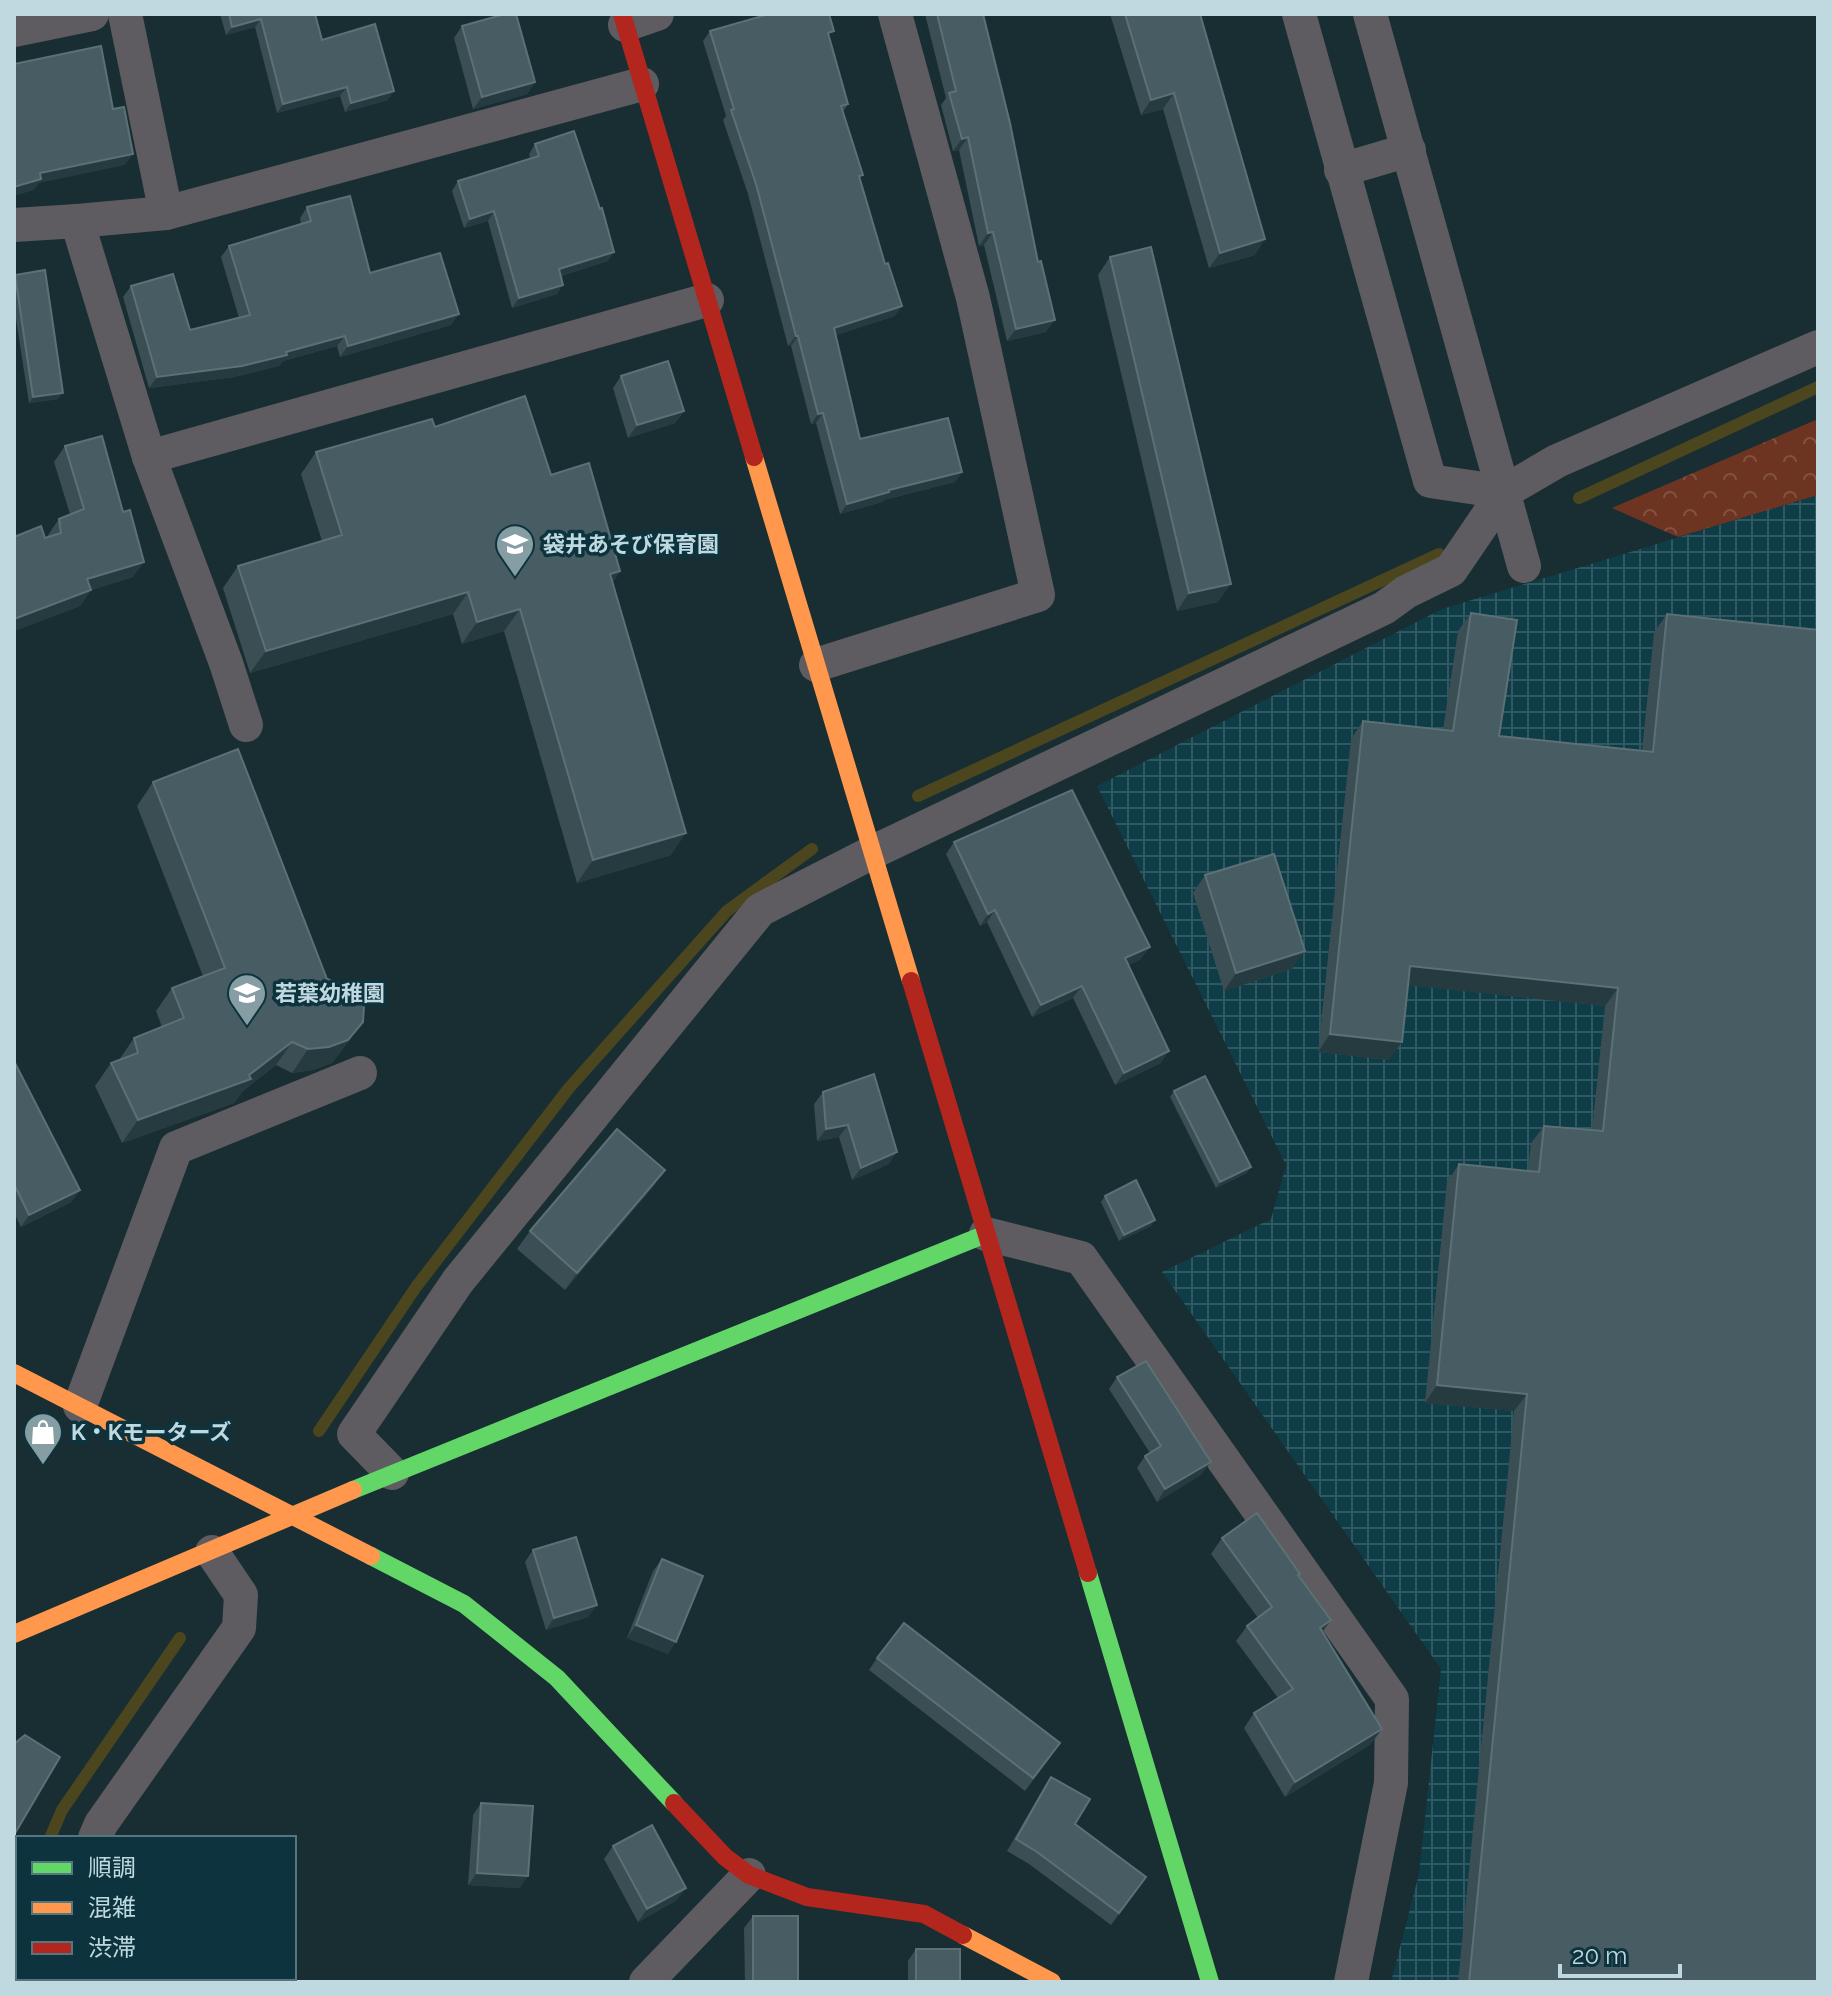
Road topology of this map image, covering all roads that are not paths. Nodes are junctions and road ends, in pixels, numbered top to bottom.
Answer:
1 (92, 14) edge
2 (125, 14) edge
3 (895, 14) edge
4 (1299, 14) edge
5 (1370, 14) edge
6 (634, 18) edge
7 (14, 30) edge
8 (642, 84) junction
9 (1409, 150) junction
10 (1341, 170) junction
11 (166, 213) junction
12 (77, 221) junction
13 (14, 225) edge
14 (707, 300) junction
15 (1818, 347) edge
16 (149, 457) junction
17 (1504, 492) junction
18 (1524, 566) dead end
19 (816, 665) junction
20 (246, 725) dead end
21 (871, 853) junction
22 (360, 1073) dead end
23 (986, 1234) junction
24 (14, 1373) edge
25 (80, 1406) junction
26 (392, 1473) junction
27 (295, 1517) junction
28 (212, 1552) junction
29 (14, 1634) edge
30 (96, 1836) edge
31 (749, 1875) junction
32 (646, 1982) edge
33 (1052, 1982) edge
34 (1210, 1982) edge
35 (1351, 1982) edge

1 - 7 street
2 - 11 street
3 - 19 street
4 - 10 street
5 - 9 street
6 - 8 street
8 - 11 street
8 - 14 street
9 - 10 street
9 - 17 street
10 - 17 street
11 - 12 street
12 - 13 street
12 - 16 street
14 - 16 street
14 - 19 street
15 - 17 street
16 - 20 street
17 - 18 street
17 - 21 street
19 - 21 street
21 - 23 street
21 - 26 street
22 - 25 street
23 - 26 street
23 - 34 street
23 - 35 street
24 - 25 street
25 - 27 street
26 - 27 street
27 - 28 street
27 - 31 street
28 - 29 street
28 - 30 street
31 - 32 street
31 - 33 street

